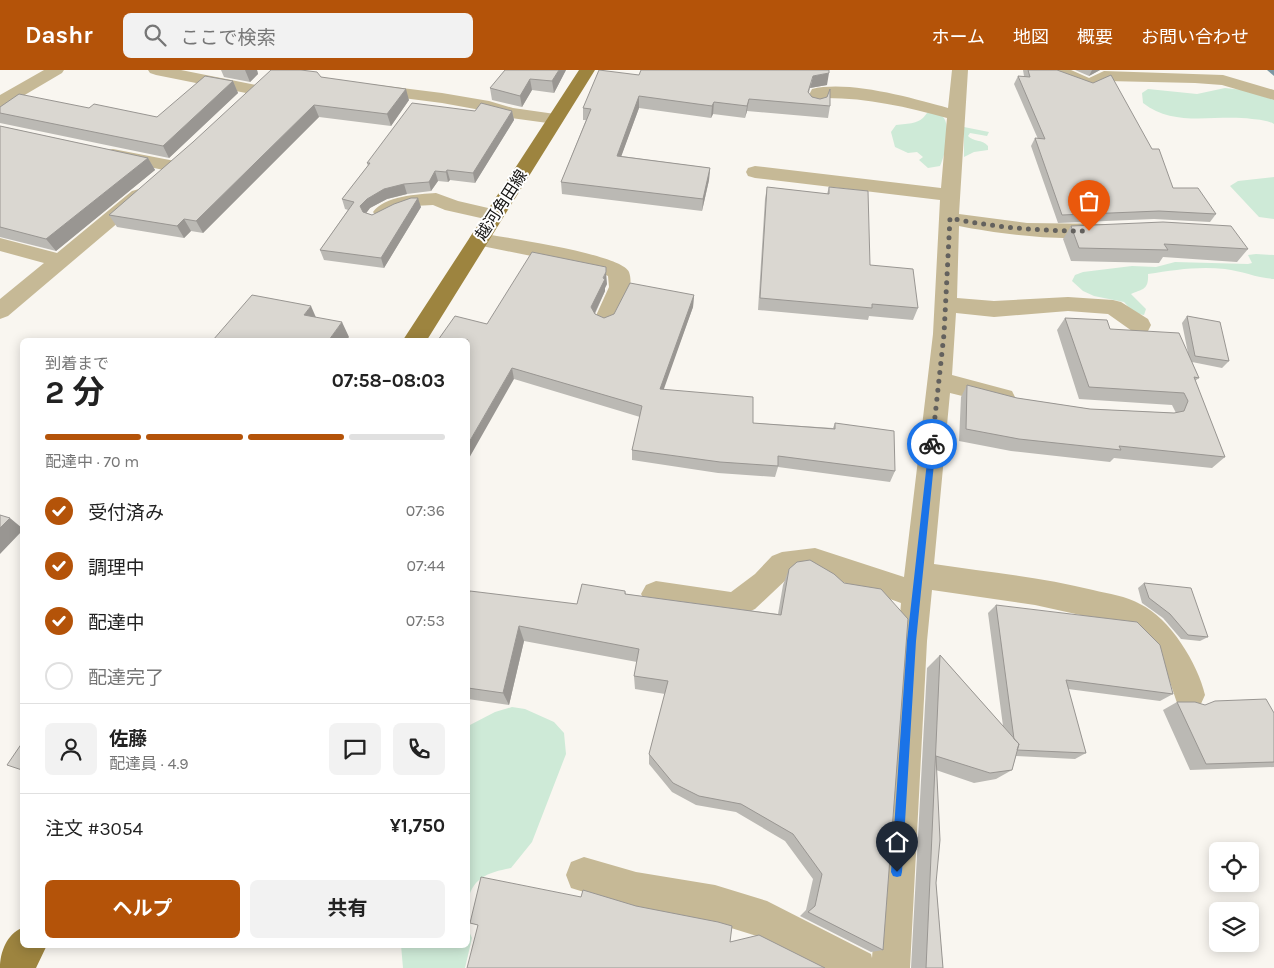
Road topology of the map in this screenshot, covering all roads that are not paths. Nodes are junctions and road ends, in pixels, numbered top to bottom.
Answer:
1 (56, 70) edge
2 (156, 70) edge
3 (587, 70) edge
4 (1050, 70) edge
5 (962, 71) edge
6 (357, 87) edge
7 (255, 90) edge
8 (1274, 95) edge
9 (0, 102) edge
10 (817, 104) edge
11 (956, 115) junction
12 (556, 119) junction
13 (96, 150) edge
14 (755, 172) dead end
15 (950, 207) junction
16 (494, 215) junction
17 (375, 217) edge
18 (1126, 229) edge
19 (480, 239) junction
20 (0, 244) edge
21 (62, 261) junction
22 (945, 305) junction
23 (0, 311) edge
24 (605, 320) edge
25 (1140, 325) dead end
26 (416, 338) edge
27 (939, 381) junction
28 (1021, 401) edge
29 (918, 585) junction
30 (656, 594) dead end
31 (1189, 695) dead end
32 (584, 875) dead end
33 (26, 948) edge
34 (14, 968) edge
35 (857, 968) edge
36 (891, 968) edge

1 - 9 street
2 - 7 street
3 - 12 main road, 越河角田線
4 - 8 street
5 - 11 street
6 - 12 street
10 - 11 street
11 - 15 street
12 - 16 main road, 越河角田線
13 - 21 street
14 - 15 street
15 - 18 street
15 - 22 street
16 - 17 street
16 - 19 main road, 越河角田線
19 - 24 street
19 - 26 main road, 越河角田線
20 - 21 street
21 - 23 street
22 - 25 street
22 - 27 street
27 - 28 street
27 - 29 street
29 - 30 street
29 - 31 street
29 - 36 street
32 - 35 street
33 - 34 main road

